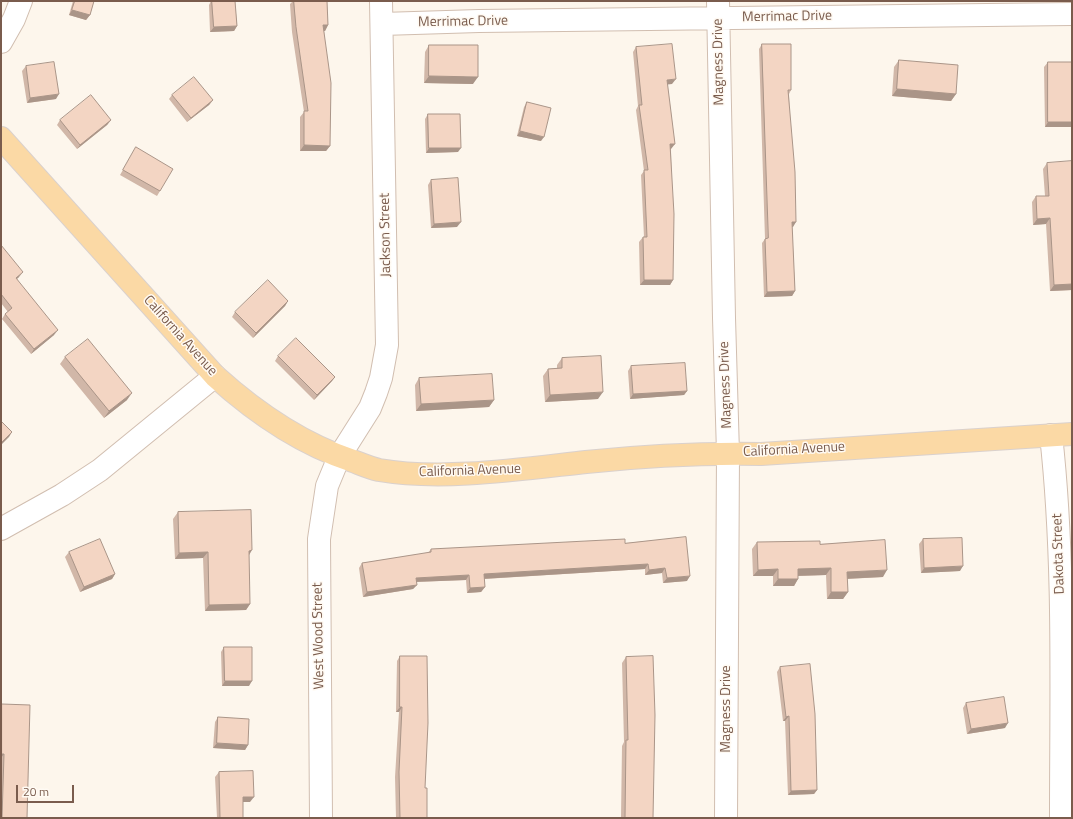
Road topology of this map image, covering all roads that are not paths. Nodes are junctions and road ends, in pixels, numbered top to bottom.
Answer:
1 (21, 1) edge
2 (381, 1) edge
3 (718, 10) edge
4 (1072, 14) edge
5 (382, 24) junction
6 (1, 42) edge
7 (1, 138) edge
8 (216, 376) junction
9 (1061, 434) edge
10 (728, 453) junction
11 (339, 457) junction
12 (1, 529) edge
13 (321, 818) edge
14 (726, 818) edge
15 (1061, 818) edge

1 - 6 street
2 - 5 street, Jackson Street
3 - 4 street, Merrimac Drive
3 - 5 street, Merrimac Drive
3 - 10 street, Magness Drive
5 - 11 street, Jackson Street
7 - 8 main road, California Avenue
8 - 11 main road, California Avenue
8 - 12 street
9 - 10 main road, California Avenue
9 - 15 street, Dakota Street
10 - 11 main road, California Avenue
10 - 14 street, Magness Drive
11 - 13 street, West Wood Street

